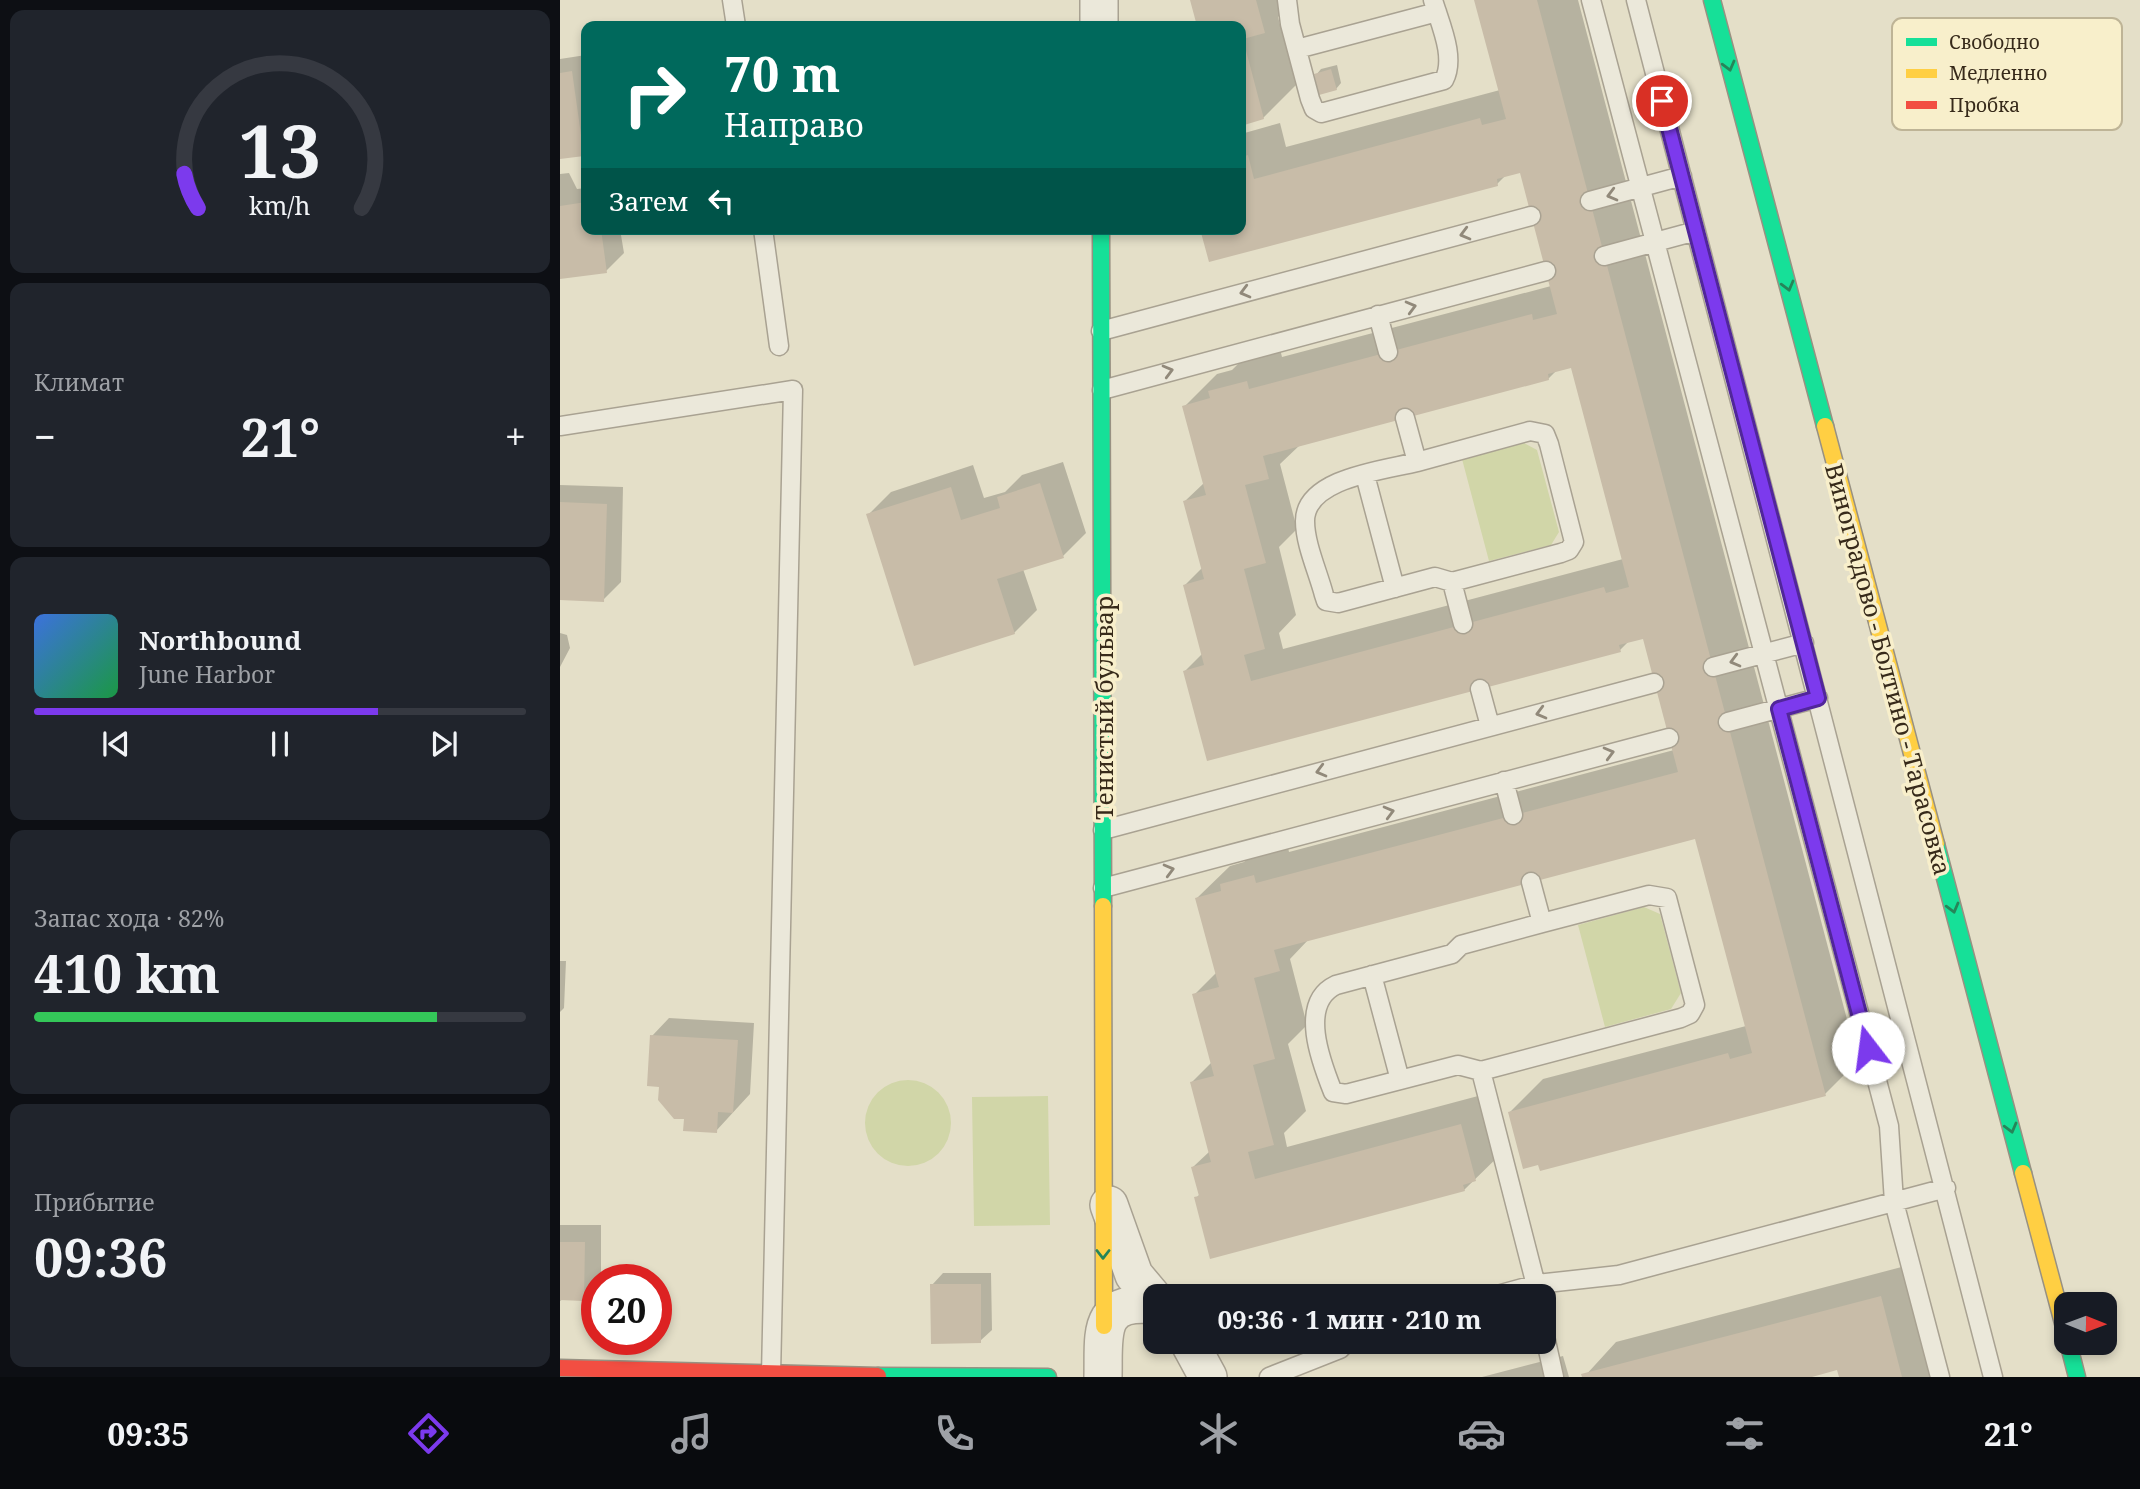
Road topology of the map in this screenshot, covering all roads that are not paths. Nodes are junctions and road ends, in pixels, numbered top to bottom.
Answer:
1 (732, 0) edge
2 (1100, 0) edge
3 (1287, 0) edge
4 (1591, 0) edge
5 (1636, 0) edge
6 (1712, 0) edge
7 (1435, 6) edge
8 (735, 21) edge
9 (1099, 21) edge
10 (1297, 49) junction
11 (1682, 176) junction
12 (1641, 187) junction
13 (1590, 201) dead end
14 (1531, 216) dead end
15 (1696, 231) junction
16 (764, 235) edge
17 (1101, 235) edge
18 (1655, 242) junction
19 (1604, 256) dead end
20 (1546, 271) dead end
21 (1378, 315) junction
22 (1101, 331) junction
23 (779, 346) dead end
24 (1388, 352) dead end
25 (1102, 390) junction
26 (1405, 418) dead end
27 (560, 426) edge
28 (1417, 461) junction
29 (1365, 475) junction
30 (1452, 582) junction
31 (1395, 588) junction
32 (1463, 624) dead end
33 (1804, 643) junction
34 (1764, 654) junction
35 (1713, 667) dead end
36 (1654, 683) dead end
37 (1480, 689) dead end
38 (1818, 698) junction
39 (1779, 709) junction
40 (1728, 722) dead end
41 (1490, 726) junction
42 (1669, 737) dead end
43 (1504, 781) junction
44 (1513, 815) dead end
45 (1103, 830) junction
46 (1531, 882) dead end
47 (1103, 888) junction
48 (1542, 923) junction
49 (1372, 975) junction
50 (1481, 1071) junction
51 (1400, 1080) junction
52 (1103, 1186) junction
53 (1946, 1188) junction
54 (1894, 1202) junction
55 (1536, 1284) edge
56 (1143, 1287) edge
57 (1556, 1287) edge
58 (2054, 1292) edge
59 (1143, 1305) edge
60 (1104, 1326) junction
61 (1196, 1354) edge
62 (1327, 1354) edge
63 (1549, 1354) edge
64 (2071, 1355) edge
65 (560, 1368) edge
66 (771, 1375) junction
67 (1048, 1377) edge
68 (1103, 1377) edge
69 (1208, 1377) edge
70 (1269, 1377) edge
71 (1555, 1377) edge
72 (1940, 1377) edge
73 (1993, 1377) edge
74 (2077, 1377) edge

1 - 8 lane
2 - 9 street
3 - 10 lane
4 - 12 lane
5 - 11 lane
6 -> 58 street, Виноградово - Болтино - Тарасовка
7 - 10 lane
7 - 10 lane
11 - 12 lane
11 - 15 lane
12 -> 13 lane
12 - 18 lane
14 -> 22 lane
15 - 18 lane
15 - 33 lane
16 - 23 lane
17 - 22 street, Тенистый бульвар
18 - 19 lane
18 - 34 lane
21 -> 20 lane
21 - 24 lane
25 -> 21 lane
22 - 25 street, Тенистый бульвар
25 - 45 street, Тенистый бульвар
26 - 28 lane
27 - 66 lane
28 - 29 lane
28 - 30 lane
29 - 31 lane
29 - 31 lane
30 - 31 lane
30 - 32 lane
33 - 34 lane
33 - 38 lane
34 -> 35 lane
34 - 39 lane
36 -> 41 lane
37 - 41 lane
38 - 39 lane
38 - 53 lane
39 - 40 lane
39 - 54 lane
41 -> 45 lane
43 -> 42 lane
43 - 44 lane
47 -> 43 lane
45 - 47 street, Тенистый бульвар
46 - 48 lane
47 - 52 street, Тенистый бульвар
48 - 49 lane
48 - 50 lane
49 - 51 lane
49 - 51 lane
50 - 51 lane
50 - 55 lane
52 - 56 street, Тенистый бульвар
52 -> 60 street, Тенистый бульвар
53 - 54 lane
53 - 73 lane
54 - 57 lane
54 - 72 lane
59 - 60 street, Тенистый бульвар
60 - 68 street, Тенистый бульвар
61 - 69 street
62 - 70 lane
63 - 71 lane
64 - 74 street, Виноградово - Болтино - Тарасовка
65 - 66 street
66 - 67 street

